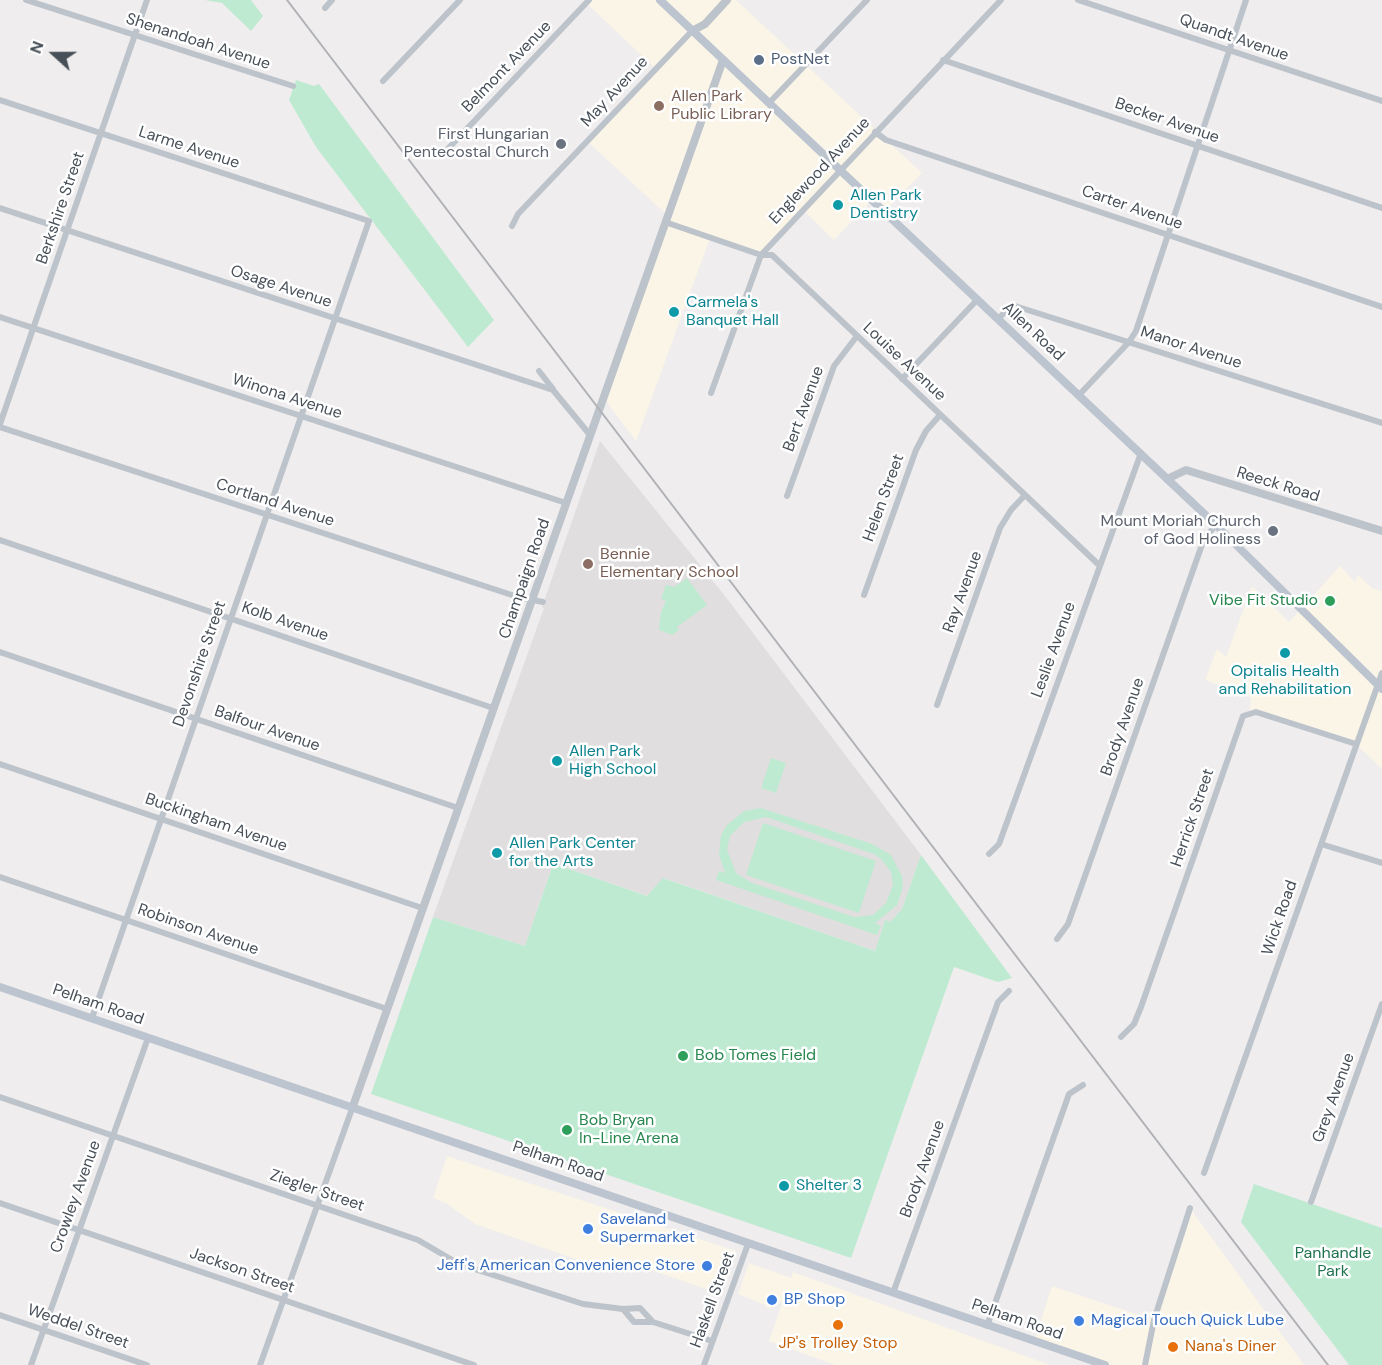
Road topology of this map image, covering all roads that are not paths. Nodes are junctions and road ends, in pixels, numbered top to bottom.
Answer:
1 (26, 0) edge
2 (147, 0) edge
3 (332, 0) edge
4 (460, 0) edge
5 (590, 0) edge
6 (660, 0) edge
7 (727, 0) edge
8 (867, 0) edge
9 (1001, 0) edge
10 (1078, 0) edge
11 (1246, 0) edge
12 (325, 8) dead end
13 (692, 31) junction
14 (135, 35) junction
15 (1229, 51) junction
16 (723, 60) junction
17 (943, 60) junction
18 (383, 81) dead end
19 (293, 86) dead end
20 (0, 100) edge
21 (1382, 101) edge
22 (769, 103) junction
23 (875, 132) junction
24 (101, 134) junction
25 (1197, 146) junction
26 (444, 153) dead end
27 (840, 170) junction
28 (0, 208) edge
29 (1382, 208) edge
30 (369, 221) joint
31 (665, 222) junction
32 (512, 226) dead end
33 (67, 230) junction
34 (1167, 234) junction
35 (761, 255) junction
36 (977, 300) junction
37 (1382, 307) edge
38 (0, 317) edge
39 (334, 318) junction
40 (998, 319) junction
41 (33, 328) junction
42 (857, 336) junction
43 (1129, 342) junction
44 (538, 371) dead end
45 (902, 380) junction
46 (553, 390) junction
47 (711, 393) dead end
48 (1079, 396) junction
49 (940, 415) junction
50 (301, 416) junction
51 (1382, 423) edge
52 (0, 426) edge
53 (590, 435) junction
54 (1140, 453) junction
55 (1167, 479) junction
56 (1025, 495) junction
57 (787, 496) dead end
58 (566, 503) junction
59 (267, 515) junction
60 (1216, 525) junction
61 (1382, 531) edge
62 (0, 540) edge
63 (1099, 565) junction
64 (864, 596) dead end
65 (532, 600) junction
66 (543, 602) dead end
67 (231, 618) junction
68 (0, 652) edge
69 (1382, 673) edge
70 (1380, 686) edge
71 (937, 705) dead end
72 (493, 708) junction
73 (196, 719) junction
74 (1356, 744) junction
75 (0, 764) edge
76 (458, 808) junction
77 (161, 819) junction
78 (1321, 844) junction
79 (989, 854) dead end
80 (1382, 863) edge
81 (0, 877) edge
82 (422, 908) junction
83 (126, 919) junction
84 (1057, 939) dead end
85 (0, 987) edge
86 (1009, 991) dead end
87 (1382, 1004) edge
88 (387, 1009) junction
89 (92, 1018) junction
90 (1121, 1036) dead end
91 (148, 1038) junction
92 (1083, 1085) dead end
93 (0, 1097) edge
94 (353, 1106) junction
95 (113, 1136) junction
96 (1204, 1173) dead end
97 (1311, 1202) dead end
98 (0, 1203) edge
99 (317, 1205) junction
100 (1190, 1208) dead end
101 (79, 1230) junction
102 (748, 1244) junction
103 (893, 1293) junction
104 (283, 1299) junction
105 (623, 1310) junction
106 (0, 1315) edge
107 (653, 1322) junction
108 (987, 1326) junction
109 (43, 1330) junction
110 (712, 1341) junction
111 (31, 1365) edge
112 (147, 1365) edge
113 (260, 1365) edge
114 (474, 1365) edge
115 (704, 1365) edge
116 (1106, 1365) edge
117 (1145, 1365) edge

1 - 14 street, Shenandoah Avenue
2 - 14 street, Berkshire Street
3 - 12 street
4 - 18 street
5 - 26 street, Belmont Avenue
6 - 13 main road, Allen Road
7 - 13 street
8 - 22 street
9 - 17 street, Englewood Avenue
10 - 15 street, Quandt Avenue
11 - 15 street
13 - 16 main road, Allen Road
13 - 32 street, May Avenue
14 - 19 street, Shenandoah Avenue
14 - 24 street, Berkshire Street
15 - 21 street, Quandt Avenue
15 - 25 street
16 - 22 main road, Allen Road
16 - 31 street, Champaign Road
17 - 23 street, Englewood Avenue
17 - 25 street, Becker Avenue
20 - 24 street, Larme Avenue
22 - 27 main road, Allen Road
23 - 27 street, Englewood Avenue
23 - 34 street, Carter Avenue
24 - 30 street, Larme Avenue
24 - 33 street, Berkshire Street
25 - 29 street, Becker Avenue
25 - 34 street
27 - 35 street, Englewood Avenue
27 - 36 main road, Allen Road
28 - 33 street, Osage Avenue
30 - 39 street, Devonshire Street
31 - 35 street, Louise Avenue
31 - 53 street, Champaign Road
33 - 39 street, Osage Avenue
33 - 41 street, Berkshire Street
34 - 37 street, Carter Avenue
34 - 43 street
35 - 42 street, Louise Avenue
35 - 47 street, Englewood Avenue
36 - 40 main road, Allen Road
36 - 45 street
38 - 41 street, Winona Avenue
39 - 46 street, Osage Avenue
39 - 50 street, Devonshire Street
40 - 43 street, Manor Avenue
40 - 48 main road, Allen Road
41 - 50 street, Winona Avenue
41 - 52 street, Berkshire Street
42 - 45 street, Louise Avenue
42 - 57 street, Bert Avenue
43 - 48 street
43 - 51 street, Manor Avenue
44 - 46 street
45 - 49 street, Louise Avenue
46 - 53 street
48 - 54 main road, Allen Road
49 - 56 street, Louise Avenue
49 - 64 street, Helen Street
50 - 58 street, Winona Avenue
50 - 59 street, Devonshire Street
52 - 59 street, Cortland Avenue
53 - 58 street, Champaign Road
54 - 55 main road, Allen Road
54 - 63 street, Leslie Avenue
55 - 60 main road, Allen Road
55 - 61 street, Reeck Road
56 - 63 street, Louise Avenue
56 - 71 street, Ray Avenue
58 - 65 street, Champaign Road
59 - 65 street, Cortland Avenue
59 - 67 street, Devonshire Street
60 - 70 main road, Allen Road
60 - 84 street, Brody Avenue
62 - 67 street, Kolb Avenue
63 - 79 street, Leslie Avenue
65 - 66 street, Cortland Avenue
65 - 72 street, Champaign Road
67 - 72 street, Kolb Avenue
67 - 73 street, Devonshire Street
68 - 73 street, Balfour Avenue
69 - 70 street, Wick Road
70 - 74 street, Wick Road
72 - 76 street, Champaign Road
73 - 76 street, Balfour Avenue
73 - 77 street, Devonshire Street
74 - 78 street, Wick Road
74 - 90 street, Herrick Street
75 - 77 street, Buckingham Avenue
76 - 82 street, Champaign Road
77 - 82 street, Buckingham Avenue
77 - 83 street, Devonshire Street
78 - 80 street
78 - 96 street, Wick Road
81 - 83 street, Robinson Avenue
82 - 88 street, Champaign Road
83 - 88 street, Robinson Avenue
83 - 89 street, Devonshire Street
85 - 89 main road, Pelham Road
86 - 103 street, Brody Avenue
87 - 97 street, Grey Avenue
88 - 94 street, Champaign Road
89 - 91 main road, Pelham Road
91 - 94 main road, Pelham Road
91 - 95 street, Crowley Avenue
92 - 108 street
93 - 95 street, Ziegler Street
94 - 99 street
94 - 102 main road, Pelham Road
95 - 99 street, Ziegler Street
95 - 101 street, Crowley Avenue
98 - 101 street, Jackson Street
99 - 104 street
99 - 105 street, Ziegler Street
100 - 117 street
101 - 104 street, Jackson Street
101 - 109 street, Crowley Avenue
102 - 103 main road, Pelham Road
102 - 110 street, Haskell Street
103 - 108 main road, Pelham Road
104 - 113 street
104 - 114 street, Jackson Street
105 - 107 street, Ziegler Street
105 - 107 street, Ziegler Street
106 - 109 street, Weddel Street
107 - 110 street, Ziegler Street
108 - 116 main road, Pelham Road
109 - 111 street, Crowley Avenue
109 - 112 street, Weddel Street
110 - 115 street, Haskell Street

